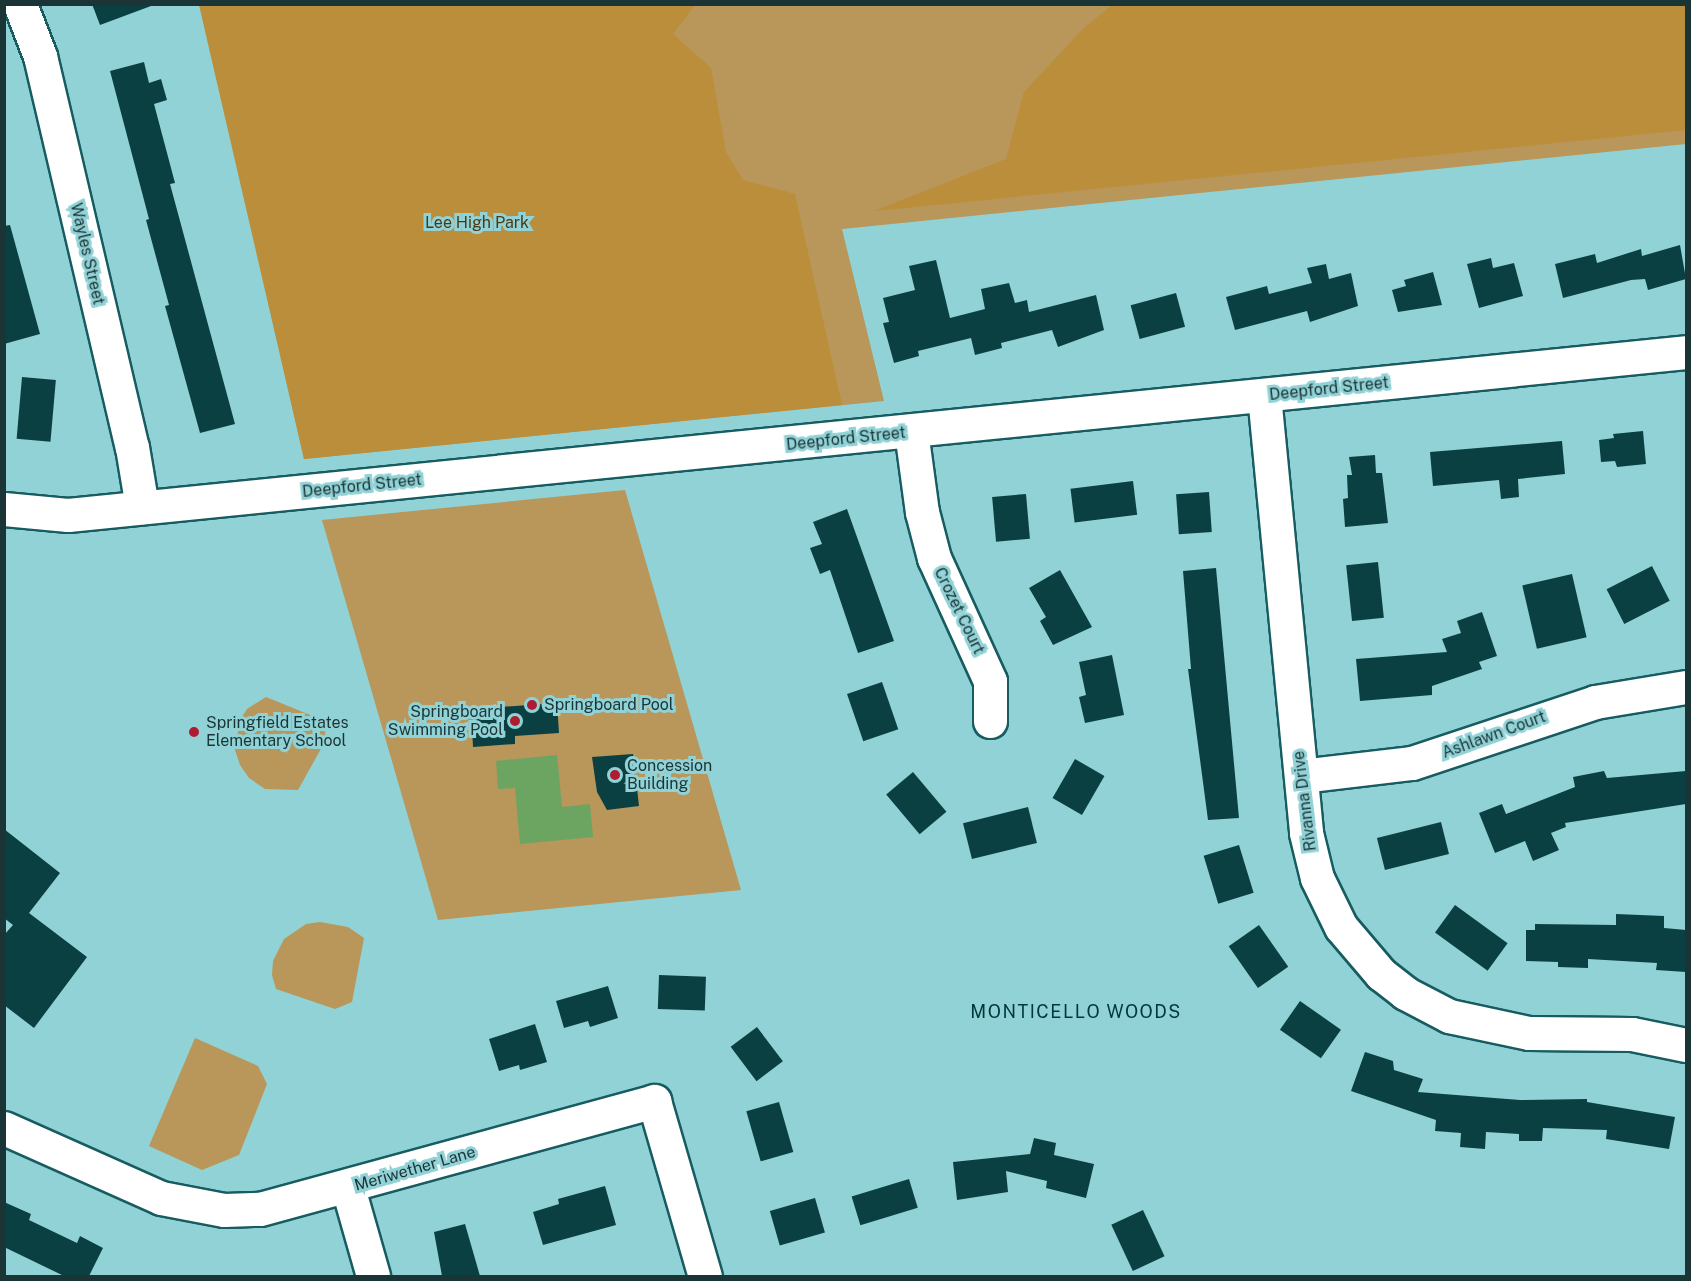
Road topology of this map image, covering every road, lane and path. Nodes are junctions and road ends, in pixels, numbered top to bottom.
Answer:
1 (20, 4) edge
2 (1686, 352) edge
3 (1264, 395) junction
4 (911, 432) junction
5 (142, 507) junction
6 (4, 509) edge
7 (1686, 687) edge
8 (990, 721) dead end
9 (1301, 776) junction
10 (1686, 1045) edge
11 (4, 1128) edge
12 (348, 1188) junction
13 (373, 1276) edge
14 (705, 1276) edge

1 - 5 street, Wayles Street
2 - 3 street, Deepford Street
3 - 4 street, Deepford Street
3 - 9 street, Rivanna Drive
4 - 5 street, Deepford Street
4 - 8 street, Crozet Court
5 - 6 street, Deepford Street
7 - 9 street, Ashlawn Court
9 - 10 street, Rivanna Drive
11 - 12 street, Meriwether Lane
12 - 13 street
12 - 14 street, Meriwether Lane

